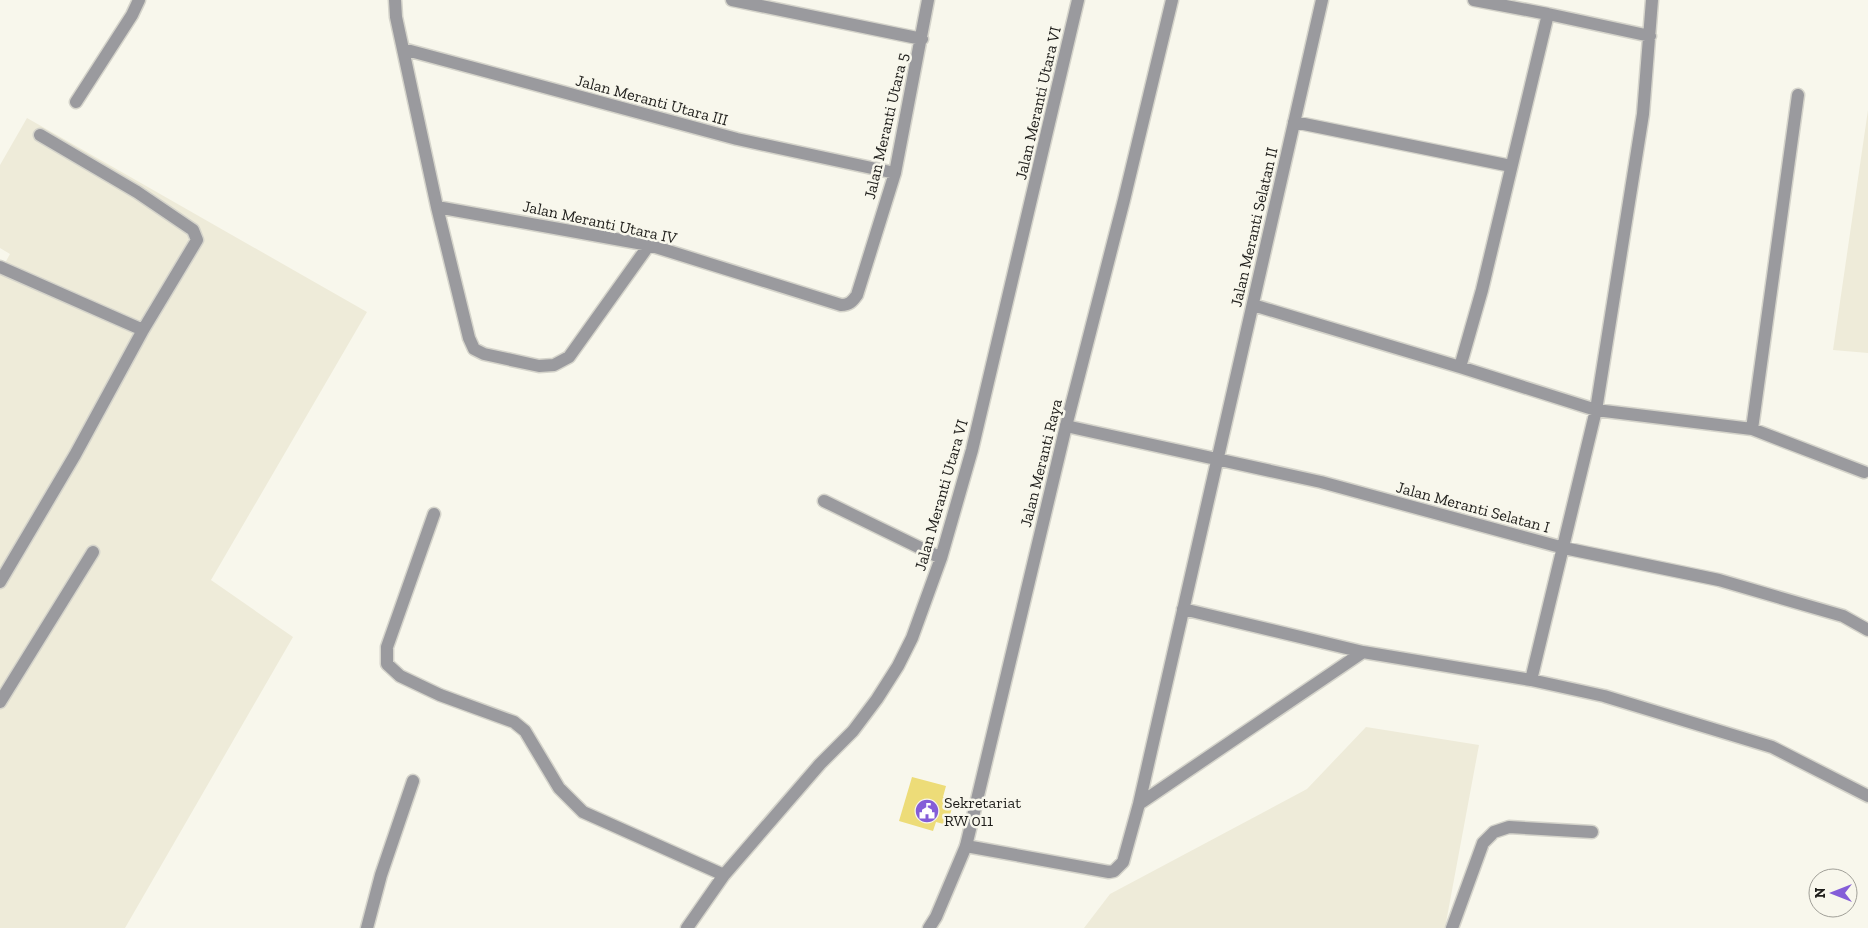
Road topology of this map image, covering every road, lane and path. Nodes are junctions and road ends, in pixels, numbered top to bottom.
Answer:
1 (139, 0) edge
2 (395, 0) edge
3 (732, 0) edge
4 (928, 0) edge
5 (1078, 0) edge
6 (1172, 0) edge
7 (1322, 0) edge
8 (1474, 0) edge
9 (1652, 0) edge
10 (1548, 14) junction
11 (1650, 36) junction
12 (922, 39) junction
13 (403, 49) junction
14 (1798, 94) dead end
15 (76, 102) dead end
16 (1294, 122) junction
17 (40, 135) dead end
18 (1511, 166) junction
19 (895, 173) junction
20 (437, 207) junction
21 (649, 245) junction
22 (0, 267) edge
23 (841, 305) joint
24 (1253, 305) junction
25 (143, 330) junction
26 (1460, 367) junction
27 (1596, 410) junction
28 (1066, 426) junction
29 (1752, 429) junction
30 (1218, 461) junction
31 (1864, 472) dead end
32 (824, 501) dead end
33 (434, 514) dead end
34 (1564, 548) junction
35 (93, 552) dead end
36 (941, 558) junction
37 (0, 582) edge
38 (1183, 609) junction
39 (1868, 630) edge
40 (1363, 652) junction
41 (1531, 680) junction
42 (0, 702) edge
43 (414, 781) dead end
44 (1868, 796) edge
45 (1139, 804) junction
46 (1592, 832) dead end
47 (966, 846) junction
48 (724, 875) junction
49 (367, 928) edge
50 (687, 928) edge
51 (929, 928) edge
52 (1452, 928) edge

1 - 15 street
2 - 13 street
3 - 12 street
4 - 12 street, Jalan Meranti Utara 5
5 - 36 street, Jalan Meranti Utara VI
6 - 28 street, Jalan Meranti Raya
7 - 16 street, Jalan Meranti Selatan II
8 - 10 street
9 - 11 street
10 - 11 street
10 - 18 street
11 - 27 street
12 - 19 street, Jalan Meranti Utara 5
13 - 19 street, Jalan Meranti Utara III
13 - 20 street
14 - 29 street
16 - 18 street
16 - 24 street, Jalan Meranti Selatan II
17 - 25 street
18 - 26 street
19 - 23 street, Jalan Meranti Utara 5
20 - 21 street, Jalan Meranti Utara IV
20 - 21 street
21 - 23 street, Jalan Meranti Utara IV
22 - 25 street
24 - 26 street
24 - 30 street, Jalan Meranti Selatan II
25 - 37 street
26 - 27 street
27 - 29 street
27 - 34 street
28 - 30 street, Jalan Meranti Selatan I
28 - 47 street, Jalan Meranti Raya
29 - 31 street
30 - 34 street, Jalan Meranti Selatan I
30 - 38 street, Jalan Meranti Selatan II
32 - 36 street
33 - 48 street
34 - 39 street, Jalan Meranti Selatan I
34 - 41 street
35 - 42 street
36 - 48 street, Jalan Meranti Utara VI
38 - 40 street
38 - 45 street, Jalan Meranti Selatan II
40 - 41 street
40 - 45 street
41 - 44 street
43 - 49 street
45 - 47 street, Jalan Meranti Selatan II
46 - 52 street
47 - 51 street, Jalan Meranti Raya
48 - 50 street, Jalan Meranti Utara VI

